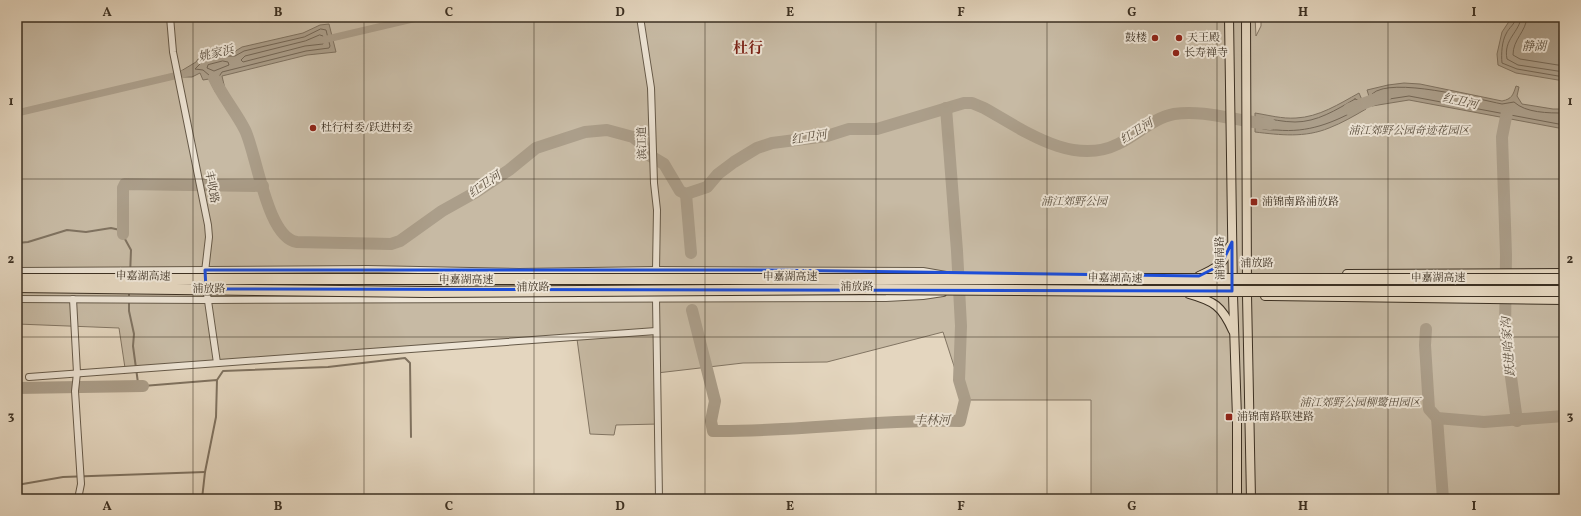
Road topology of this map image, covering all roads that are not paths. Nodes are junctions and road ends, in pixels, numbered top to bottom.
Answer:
1 (170, 17) edge
2 (640, 17) edge
3 (1229, 17) edge
4 (1246, 17) edge
5 (1232, 242) junction
6 (205, 270) junction
7 (656, 270) junction
8 (17, 271) edge
9 (1564, 273) edge
10 (1248, 275) junction
11 (194, 276) dead end
12 (214, 276) dead end
13 (952, 276) junction
14 (1199, 276) junction
15 (1232, 276) junction
16 (17, 278) edge
17 (1564, 279) edge
18 (17, 287) edge
19 (17, 290) edge
20 (196, 291) dead end
21 (214, 291) dead end
22 (1564, 291) edge
23 (954, 292) junction
24 (1189, 294) junction
25 (1232, 295) junction
26 (1247, 295) junction
27 (656, 298) junction
28 (17, 299) edge
29 (73, 299) junction
30 (207, 300) junction
31 (1564, 300) edge
32 (656, 330) junction
33 (1234, 336) junction
34 (216, 363) junction
35 (76, 376) junction
36 (28, 377) dead end
37 (78, 499) edge
38 (659, 499) edge
39 (1237, 499) edge
40 (1251, 499) edge

1 - 6 street, 丰收路
2 - 7 street, 滨江道
3 - 5 main road, 浦锦南路
4 - 10 main road
5 - 14 main road
5 - 15 main road, 浦锦南路
6 - 7 street, 浦放路
6 - 8 street, 浦放路
6 - 30 street, 丰收路
7 - 13 street, 浦放路
9 - 10 main road, 浦放路
10 - 15 main road, 浦放路
10 - 26 main road
11 - 16 main road, 浦放路, bridge
12 - 13 main road, 浦放路, bridge
13 - 14 main road, 浦放路, bridge
14 - 15 main road, 浦放路
15 - 25 main road, 浦锦南路
16 - 17 highway, 申嘉湖高速, bridge
18 - 22 highway, 申嘉湖高速, bridge
19 - 20 main road, 浦放路, bridge
21 - 23 main road, 浦放路, bridge
23 - 24 main road, 浦放路, bridge
23 - 27 street, 浦放路
24 - 25 main road, 浦放路
24 - 33 main road
25 - 26 main road, 浦放路
25 - 33 main road, 浦锦南路
26 - 31 main road, 浦放路
26 - 40 main road
27 - 30 street, 浦放路
27 - 32 street
28 - 29 street, 浦放路
29 - 30 street, 浦放路
29 - 35 street
30 - 34 street, 丰收路
32 - 34 street
32 - 38 street
33 - 39 main road, 浦锦南路
34 - 35 street
35 - 36 street
35 - 37 street

